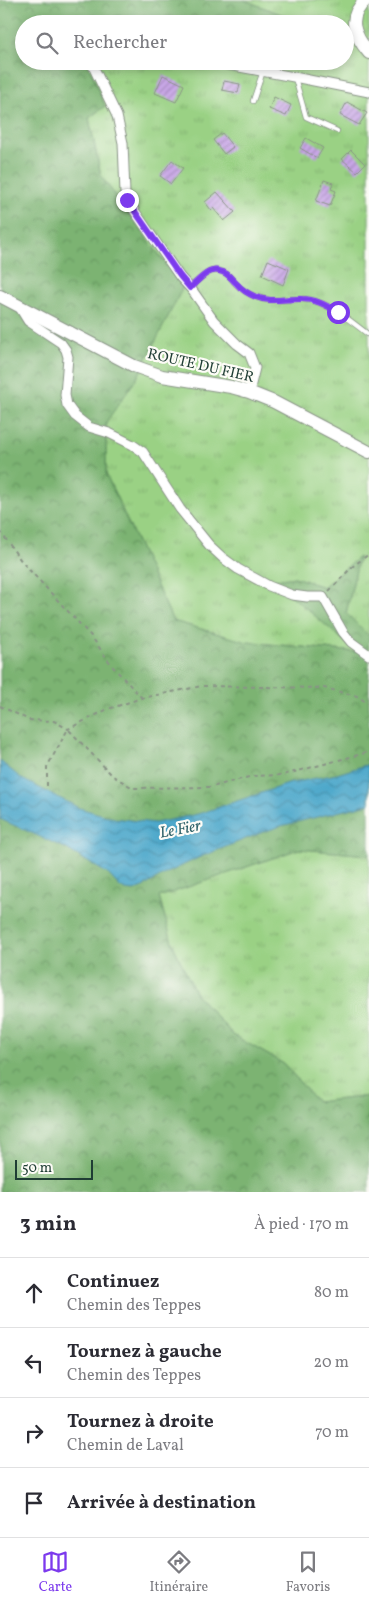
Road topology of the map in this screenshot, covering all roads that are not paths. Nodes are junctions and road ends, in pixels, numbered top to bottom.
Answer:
1 (366, 0) edge
2 (369, 53) edge
3 (95, 70) edge
4 (257, 70) edge
5 (263, 71) junction
6 (294, 77) junction
7 (369, 92) edge
8 (253, 101) dead end
9 (337, 131) dead end
10 (190, 288) junction
11 (0, 296) edge
12 (18, 306) junction
13 (369, 335) edge
14 (249, 392) junction
15 (369, 452) edge
16 (369, 655) edge

1 - 2 main road
3 - 10 street
4 - 5 street
5 - 6 street
5 - 8 lane
6 - 7 street
6 - 9 lane
10 - 13 lane
10 - 14 street
11 - 12 main road, ROUTE DU FIER
12 - 14 main road, ROUTE DU FIER
12 - 16 street
14 - 15 main road, ROUTE DU FIER

